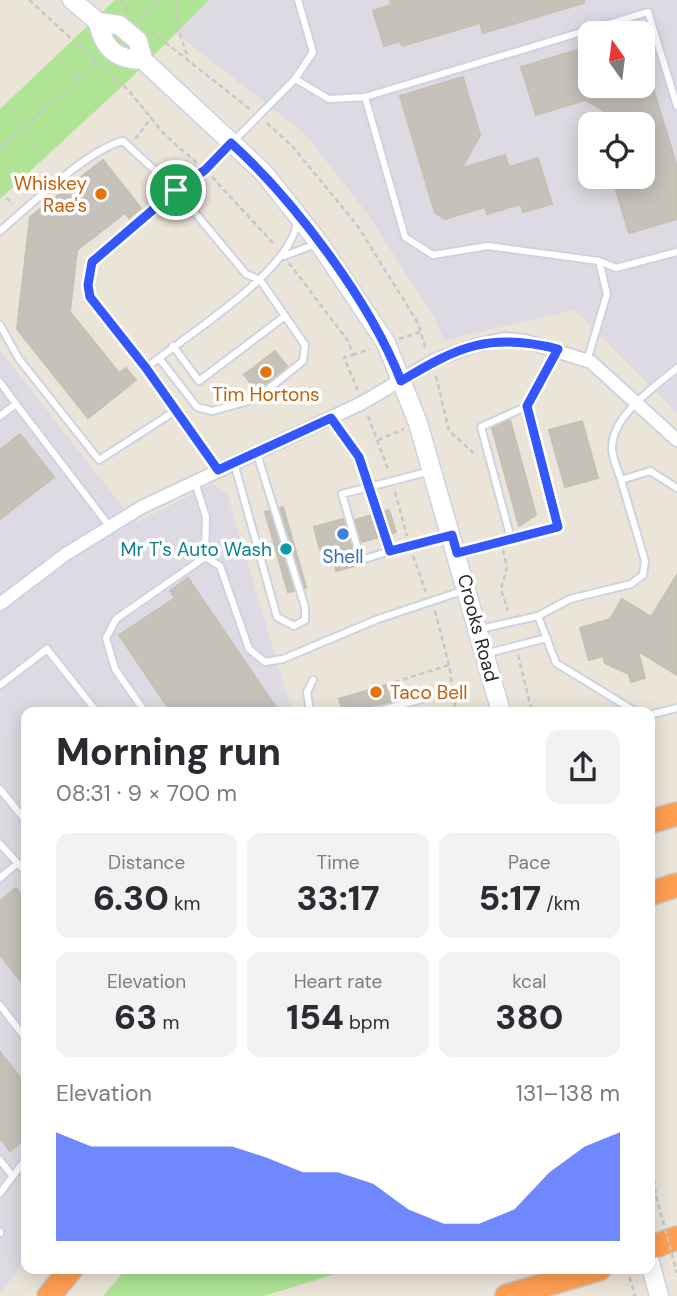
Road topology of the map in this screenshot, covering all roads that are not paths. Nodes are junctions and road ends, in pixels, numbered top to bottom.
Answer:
1 (72, 0) edge
2 (298, 0) edge
3 (98, 22) junction
4 (143, 60) junction
5 (295, 79) junction
6 (365, 97) junction
7 (677, 106) edge
8 (231, 143) junction
9 (176, 190) junction
10 (297, 213) junction
11 (0, 231) edge
12 (319, 243) junction
13 (677, 252) edge
14 (282, 257) junction
15 (599, 261) junction
16 (260, 280) junction
17 (285, 316) junction
18 (0, 325) edge
19 (173, 346) junction
20 (558, 349) junction
21 (159, 358) junction
22 (587, 361) junction
23 (146, 368) junction
24 (677, 368) edge
25 (401, 381) junction
26 (0, 382) edge
27 (637, 403) junction
28 (16, 404) junction
29 (527, 406) junction
30 (175, 411) junction
31 (0, 416) edge
32 (331, 418) junction
33 (677, 440) edge
34 (257, 454) junction
35 (234, 463) junction
36 (218, 470) junction
37 (432, 470) junction
38 (195, 480) junction
39 (621, 480) junction
40 (369, 486) junction
41 (677, 488) edge
42 (110, 527) junction
43 (452, 535) junction
44 (511, 539) junction
45 (390, 551) junction
46 (457, 553) junction
47 (205, 556) junction
48 (467, 590) junction
49 (0, 604) edge
50 (538, 616) junction
51 (478, 629) junction
52 (547, 638) junction
53 (485, 654) junction
54 (313, 680) dead end
55 (0, 685) edge
56 (422, 699) dead end
57 (93, 707) edge
58 (141, 707) edge
59 (309, 707) edge
60 (393, 707) edge
61 (500, 707) edge
62 (628, 707) edge
63 (677, 708) edge
64 (655, 714) edge
65 (0, 789) edge
66 (677, 814) edge
67 (21, 815) edge
68 (655, 820) edge
69 (0, 844) edge
70 (18, 863) junction
71 (21, 866) edge
72 (0, 877) edge
73 (677, 885) edge
74 (655, 892) edge
75 (0, 1005) edge
76 (21, 1032) edge
77 (0, 1160) edge
78 (21, 1164) edge
79 (11, 1174) junction
80 (0, 1193) edge
81 (677, 1238) edge
82 (655, 1246) edge
83 (677, 1247) edge
84 (655, 1255) edge
85 (67, 1274) edge
86 (581, 1274) edge
87 (653, 1274) edge
88 (49, 1296) edge
89 (508, 1296) edge
90 (659, 1296) edge

1 - 3 main road, Crooks Road
2 - 5 lane
3 - 4 main road, Crooks Road
3 - 4 main road, Crooks Road
4 - 8 main road, Crooks Road
5 - 6 lane
5 - 8 lane
6 - 7 lane
6 - 15 lane
8 - 9 lane
8 - 10 main road, Crooks Road
9 - 11 lane
9 - 16 lane
9 - 23 lane
10 - 12 main road, Crooks Road
10 - 14 lane
12 - 14 lane
12 - 25 main road, Crooks Road
13 - 15 lane
14 - 16 lane
15 - 22 lane
16 - 17 lane
16 - 19 lane
17 - 19 lane
17 - 21 lane
18 - 30 lane
19 - 21 lane
20 - 22 street
20 - 25 street
20 - 29 lane
21 - 23 lane
22 - 27 street
23 - 30 lane
24 - 27 lane
25 - 32 street
25 - 37 main road, Crooks Road
26 - 28 lane
27 - 33 street
27 - 39 lane
28 - 31 lane
28 - 42 lane
29 - 44 lane
29 - 44 lane
30 - 36 lane
32 - 34 street
32 - 40 lane
34 - 35 street
34 - 35 lane
35 - 36 street
36 - 38 street
37 - 40 lane
37 - 43 main road, Crooks Road
38 - 42 street
38 - 47 lane
39 - 41 lane
39 - 50 lane
40 - 45 lane
40 - 45 lane
42 - 49 street
43 - 45 lane
43 - 46 main road, Crooks Road
44 - 46 lane
46 - 48 main road, Crooks Road
47 - 48 lane
47 - 58 lane
48 - 51 main road, Crooks Road
50 - 51 lane
50 - 52 lane
51 - 53 main road, Crooks Road
52 - 53 lane
52 - 62 lane
53 - 61 main road, Crooks Road
54 - 59 lane
55 - 57 lane
56 - 60 lane
63 - 64 lane
65 - 67 lane
66 - 68 highway
69 - 70 lane
70 - 71 lane
70 - 72 lane
73 - 74 highway
75 - 76 lane
77 - 79 lane
78 - 79 lane
79 - 80 lane
81 - 82 highway
83 - 84 highway
85 - 88 highway
86 - 89 highway
87 - 90 main road

